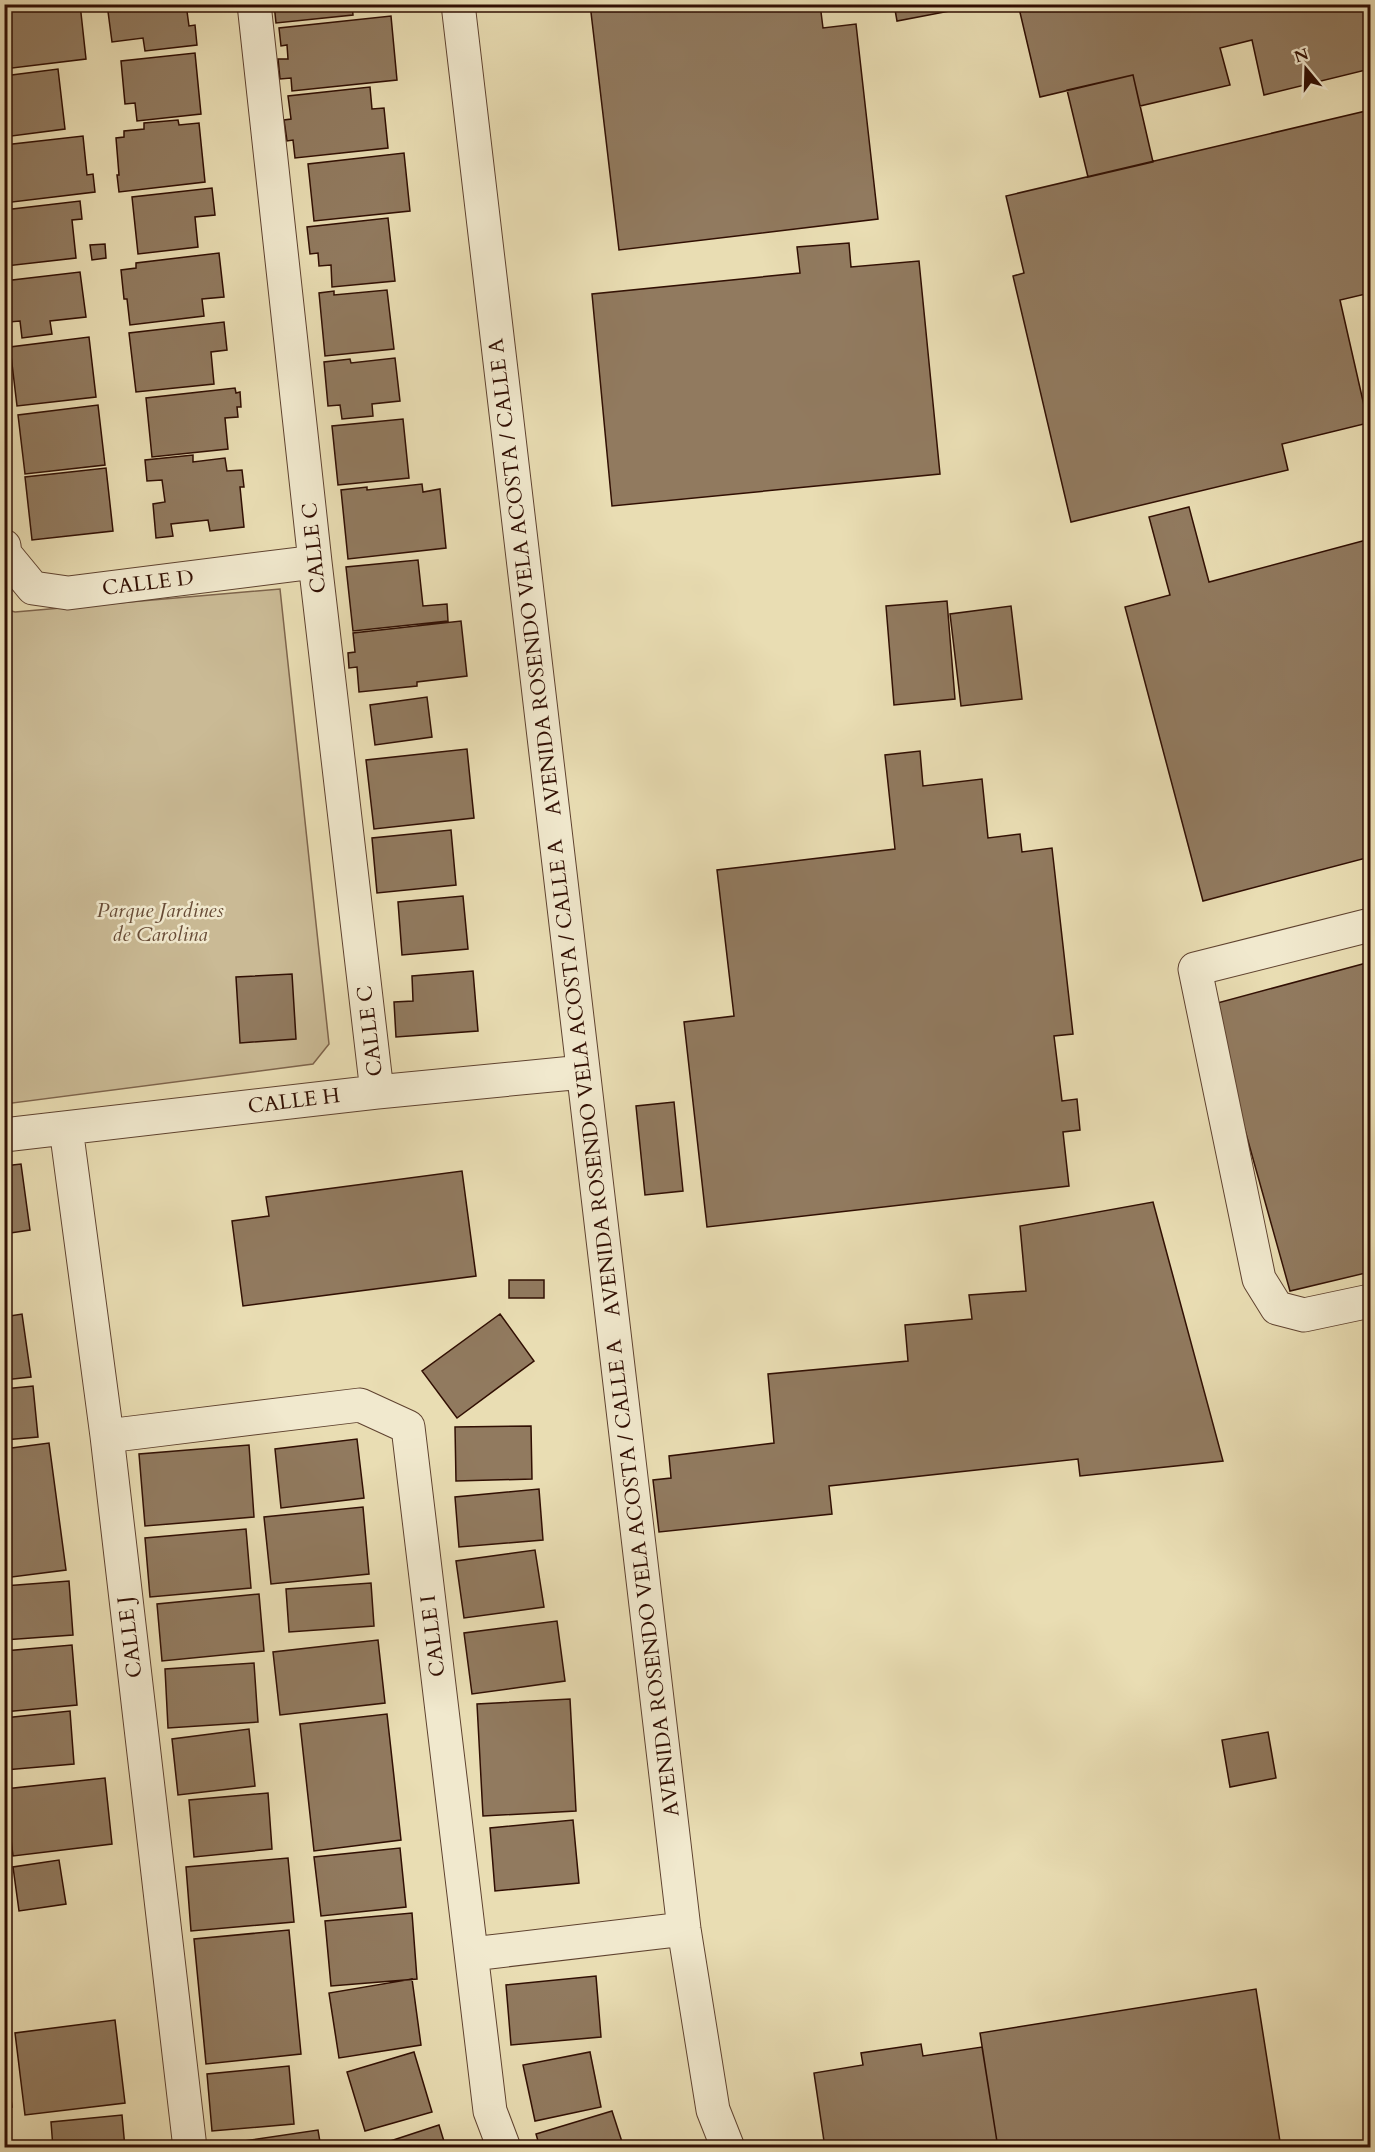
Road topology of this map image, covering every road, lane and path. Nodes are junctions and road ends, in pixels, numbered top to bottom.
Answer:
1 (254, 4) edge
2 (458, 4) edge
3 (4, 546) edge
4 (315, 562) junction
5 (1371, 925) edge
6 (583, 1072) junction
7 (377, 1092) junction
8 (66, 1128) junction
9 (4, 1135) edge
10 (1371, 1301) edge
11 (107, 1436) junction
12 (684, 1929) junction
13 (472, 1954) junction
14 (189, 2148) edge
15 (504, 2148) edge
16 (728, 2148) edge

1 - 4 street, CALLE C
2 - 6 street, AVENIDA ROSENDO VELA ACOSTA / CALLE A
3 - 4 street, CALLE D
4 - 7 street, CALLE C
5 - 10 street
6 - 7 street, CALLE H
6 - 12 street, AVENIDA ROSENDO VELA ACOSTA / CALLE A
7 - 8 street, CALLE H
8 - 9 street, CALLE H
8 - 11 street, CALLE J
11 - 13 street, CALLE I
11 - 14 street, CALLE J
12 - 13 street
12 - 16 street, AVENIDA ROSENDO VELA ACOSTA / CALLE A
13 - 15 street, CALLE I

